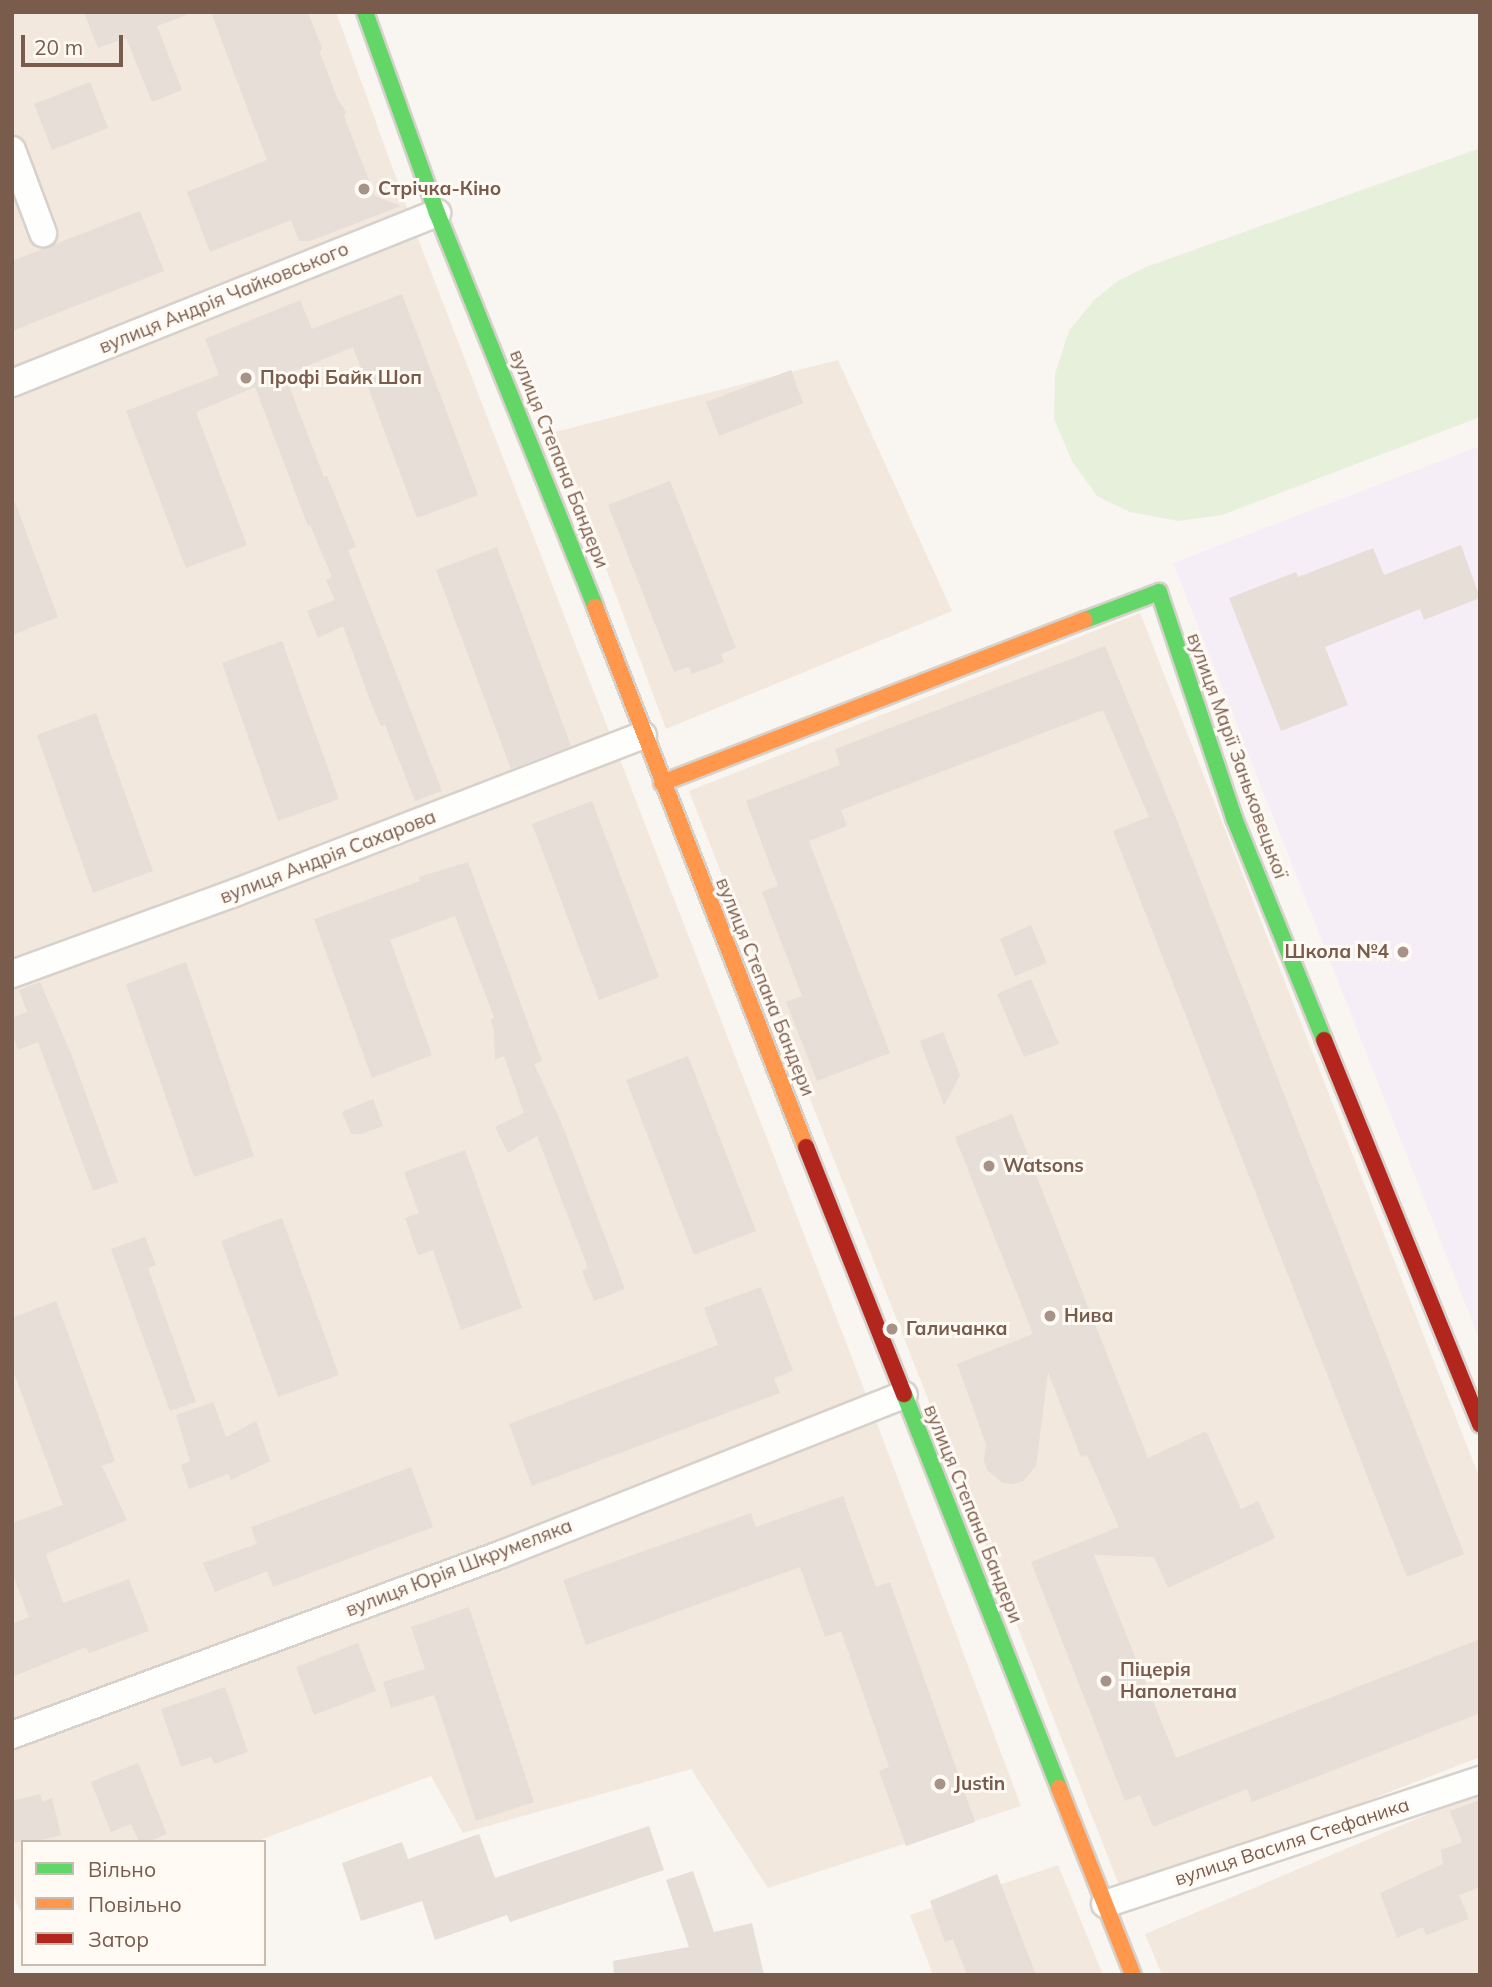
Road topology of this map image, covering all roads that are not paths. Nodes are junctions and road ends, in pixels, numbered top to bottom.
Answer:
1 (365, 12) edge
2 (12, 150) edge
3 (437, 213) junction
4 (43, 233) dead end
5 (12, 383) edge
6 (643, 735) junction
7 (662, 783) junction
8 (12, 974) edge
9 (904, 1395) junction
10 (1480, 1425) edge
11 (12, 1735) edge
12 (1480, 1780) edge
13 (1105, 1904) junction
14 (1133, 1975) edge

1 - 3 street, вулиця Степана Бандери
2 - 4 street
3 - 5 street, вулиця Андрія Чайковського
3 - 6 street, вулиця Степана Бандери
6 - 7 street, вулиця Степана Бандери
6 - 8 street, вулиця Андрія Сахарова
7 - 9 street, вулиця Степана Бандери
7 - 10 street, вулиця Марії Заньковецької
9 - 11 street, вулиця Юрія Шкрумеляка
9 - 13 street, вулиця Степана Бандери
12 - 13 street, вулиця Василя Стефаника
13 - 14 street, вулиця Степана Бандери

